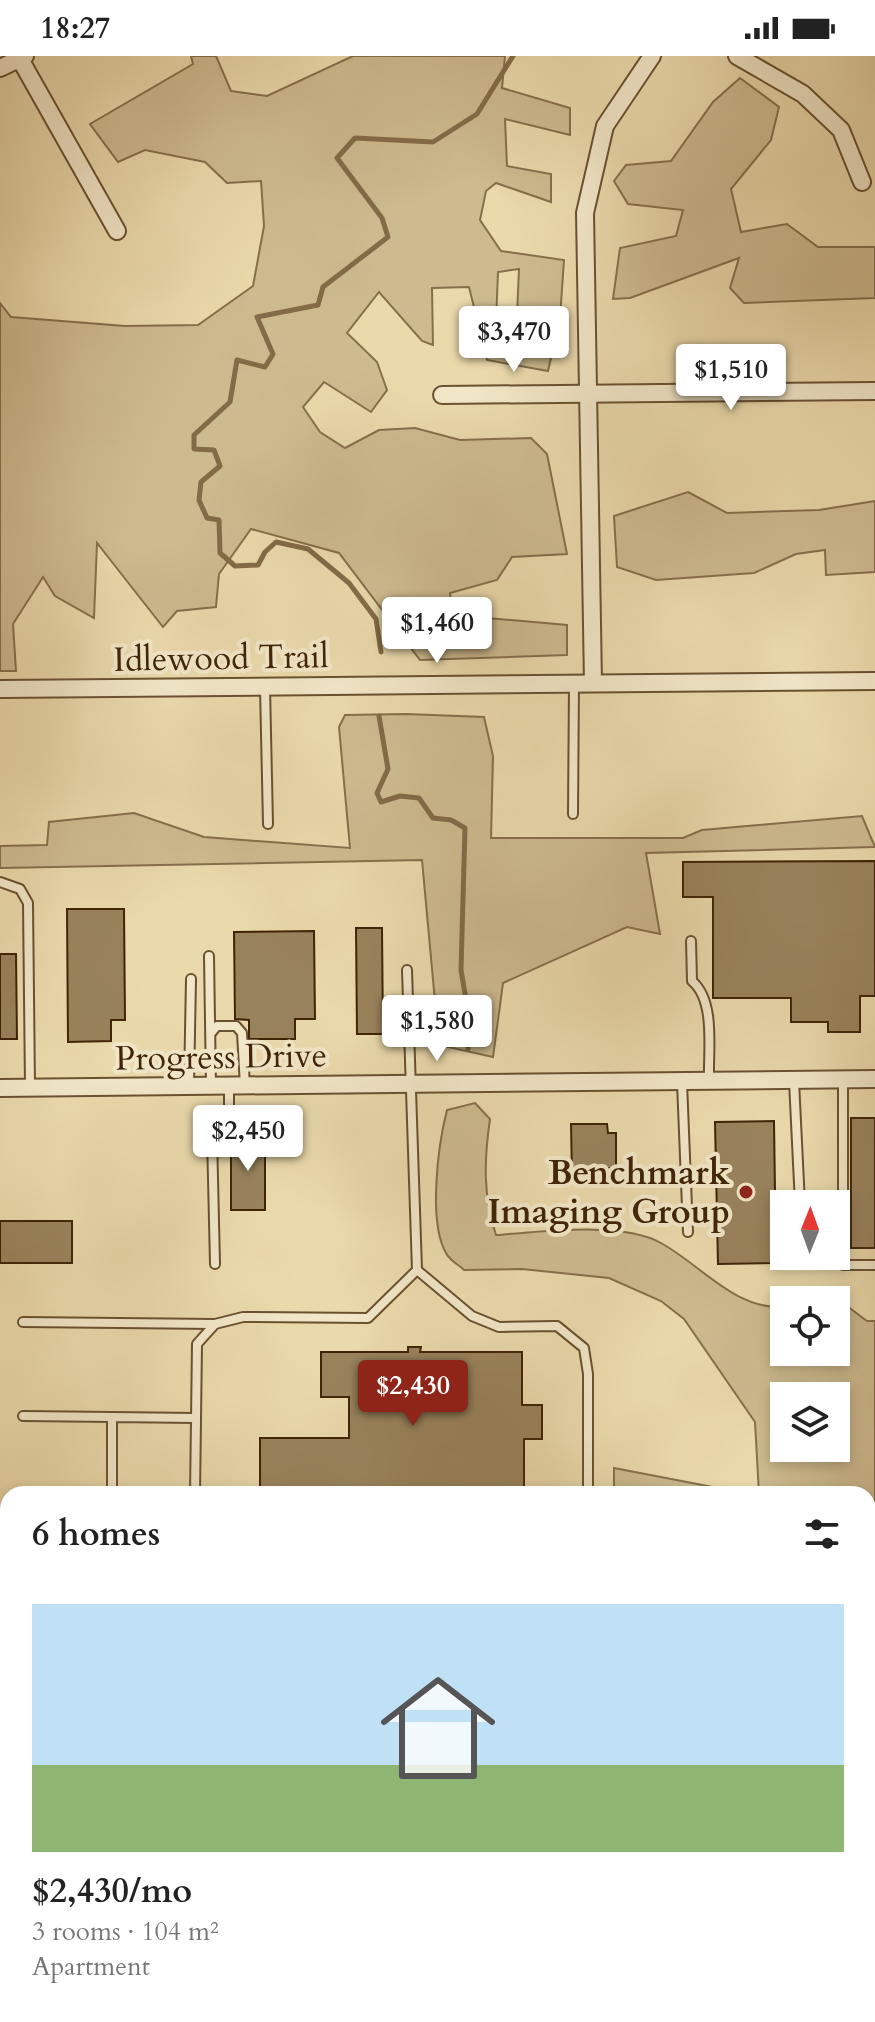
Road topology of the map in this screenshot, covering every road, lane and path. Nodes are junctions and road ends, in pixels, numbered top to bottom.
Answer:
1 (652, 56) edge
2 (737, 56) edge
3 (22, 57) edge
4 (0, 68) edge
5 (862, 182) dead end
6 (117, 231) dead end
7 (875, 391) edge
8 (587, 393) junction
9 (442, 395) dead end
10 (875, 681) edge
11 (574, 683) junction
12 (593, 683) junction
13 (265, 687) junction
14 (0, 689) edge
15 (573, 814) dead end
16 (268, 824) dead end
17 (0, 882) edge
18 (691, 941) dead end
19 (209, 956) dead end
20 (407, 970) dead end
21 (191, 979) dead end
22 (211, 1033) junction
23 (843, 1079) junction
24 (875, 1079) edge
25 (794, 1080) junction
26 (682, 1081) junction
27 (709, 1081) junction
28 (411, 1084) junction
29 (189, 1086) junction
30 (211, 1086) junction
31 (237, 1086) junction
32 (30, 1087) junction
33 (0, 1088) edge
34 (799, 1190) edge
35 (688, 1232) dead end
36 (215, 1264) dead end
37 (875, 1265) edge
38 (417, 1270) junction
39 (23, 1322) dead end
40 (215, 1324) junction
41 (23, 1416) dead end
42 (112, 1417) junction
43 (195, 1418) junction
44 (112, 1486) edge
45 (195, 1486) edge
46 (588, 1486) edge

1 - 8 street
2 - 5 street
3 - 4 street
3 - 6 street
7 - 8 street
8 - 9 street
8 - 12 street
10 - 12 street, Idlewood Trail
11 - 12 street, Idlewood Trail
11 - 13 street, Idlewood Trail
11 - 15 lane
13 - 14 street, Idlewood Trail
13 - 16 lane
17 - 32 lane
18 - 27 lane
19 - 22 lane
20 - 28 lane
21 - 29 lane
22 - 30 lane
22 - 31 lane
23 - 24 street, Progress Drive
23 - 25 street, Progress Drive
23 - 37 lane
25 - 27 street, Progress Drive
25 - 34 lane
26 - 27 street, Progress Drive
26 - 28 street, Progress Drive
26 - 35 lane
28 - 31 street, Progress Drive
28 - 38 lane
29 - 30 street, Progress Drive
29 - 32 street, Progress Drive
30 - 31 street, Progress Drive
31 - 36 lane
32 - 33 street, Progress Drive
38 - 40 lane
38 - 46 lane
39 - 40 lane
40 - 43 lane
41 - 42 lane
42 - 43 lane
42 - 44 lane
43 - 45 lane

